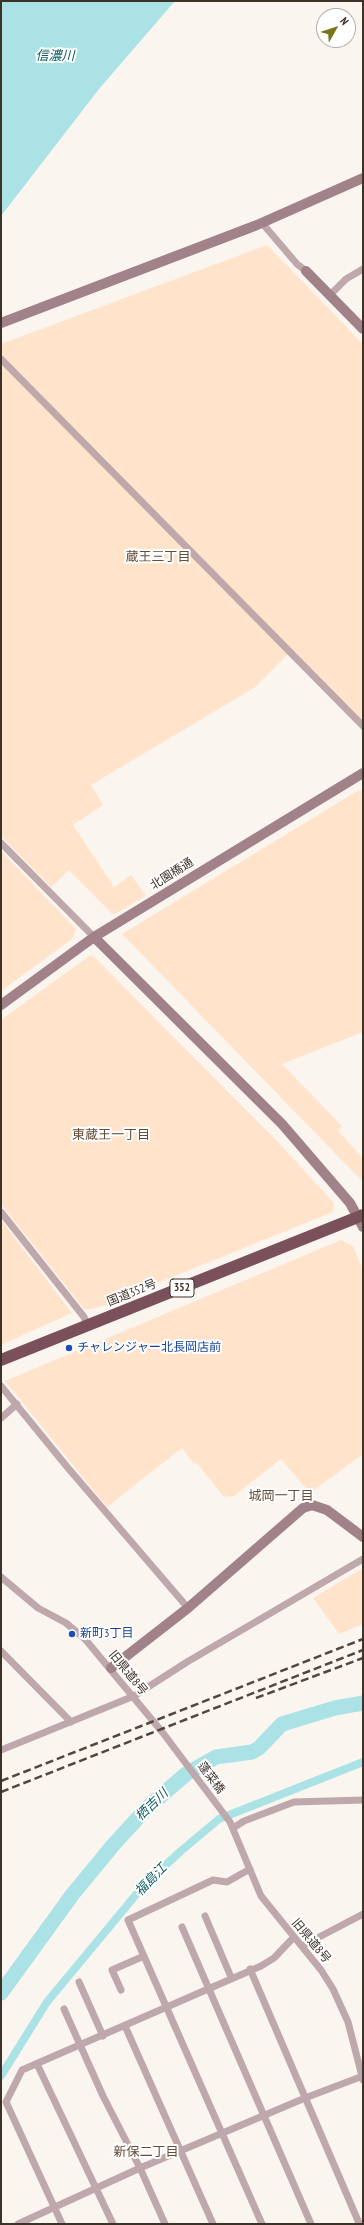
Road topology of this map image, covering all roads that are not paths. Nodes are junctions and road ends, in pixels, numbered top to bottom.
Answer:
1 (363, 178) edge
2 (262, 223) junction
3 (363, 269) edge
4 (306, 271) joint
5 (330, 295) junction
6 (1, 323) edge
7 (363, 329) edge
8 (1, 359) edge
9 (363, 726) edge
10 (363, 773) edge
11 (1, 843) edge
12 (94, 937) junction
13 (1, 1005) edge
14 (1, 1212) edge
15 (362, 1219) edge
16 (88, 1326) junction
17 (1, 1360) edge
18 (1, 1386) edge
19 (17, 1404) junction
20 (1, 1418) edge
21 (363, 1537) edge
22 (363, 1559) edge
23 (2, 1581) edge
24 (188, 1608) junction
25 (1, 1651) edge
26 (111, 1668) junction
27 (134, 1696) junction
28 (71, 1722) junction
29 (174, 1747) joint
30 (1, 1750) edge
31 (363, 1800) edge
32 (232, 1825) junction
33 (250, 1869) junction
34 (363, 1914) edge
35 (205, 1916) dead end
36 (182, 1927) dead end
37 (293, 1938) junction
38 (302, 1946) junction
39 (144, 1956) junction
40 (250, 1969) junction
41 (231, 1977) junction
42 (79, 1982) dead end
43 (209, 1988) junction
44 (121, 1990) dead end
45 (64, 2009) dead end
46 (166, 2009) junction
47 (125, 2026) junction
48 (103, 2036) junction
49 (82, 2045) junction
50 (37, 2064) junction
51 (363, 2077) edge
52 (305, 2098) junction
53 (264, 2115) junction
54 (223, 2133) junction
55 (181, 2151) junction
56 (140, 2168) junction
57 (95, 2188) junction
58 (54, 2207) junction
59 (360, 2223) edge
60 (18, 2224) edge
61 (62, 2224) edge
62 (113, 2224) edge
63 (164, 2224) edge
64 (213, 2224) edge
65 (262, 2224) edge
66 (311, 2224) edge

1 - 2 street
2 - 4 street
2 - 6 street
3 - 5 street
4 - 5 street
5 - 7 street
8 - 9 street
10 - 12 street, 北園橋通
11 - 12 street
12 - 13 street, 北園橋通
12 - 15 street
14 - 16 street
15 - 16 highway, 国道352号 / 352
16 - 17 highway, 国道352号 / 352
18 - 19 street
19 - 20 street
19 - 24 street
21 - 24 street
22 - 27 street
23 - 26 street, 旧県道8号
24 - 26 street
25 - 28 street
26 - 27 street, 旧県道8号
27 - 28 street
27 - 29 street, 旧県道8号
28 - 30 street
29 - 32 street, 蓬菜橋
31 - 32 street
32 - 33 street, 旧県道8号
33 - 37 street, 旧県道8号
33 - 39 street
34 - 38 street
35 - 41 street
36 - 43 street
37 - 38 street, 旧県道8号
37 - 40 street
38 - 51 street, 旧県道8号
39 - 44 street
39 - 46 street
40 - 41 street
40 - 52 street
41 - 43 street
42 - 48 street
43 - 46 street
43 - 53 street
45 - 49 street
46 - 47 street
46 - 54 street
47 - 48 street
47 - 55 street
48 - 49 street
49 - 50 street
49 - 56 street
50 - 57 street
50 - 58 street
51 - 52 street
52 - 53 street
52 - 59 street
53 - 54 street
53 - 66 street
54 - 55 street
54 - 65 street
55 - 56 street
55 - 64 street
56 - 57 street
56 - 63 street
57 - 58 street
57 - 62 street
58 - 60 street
58 - 61 street

